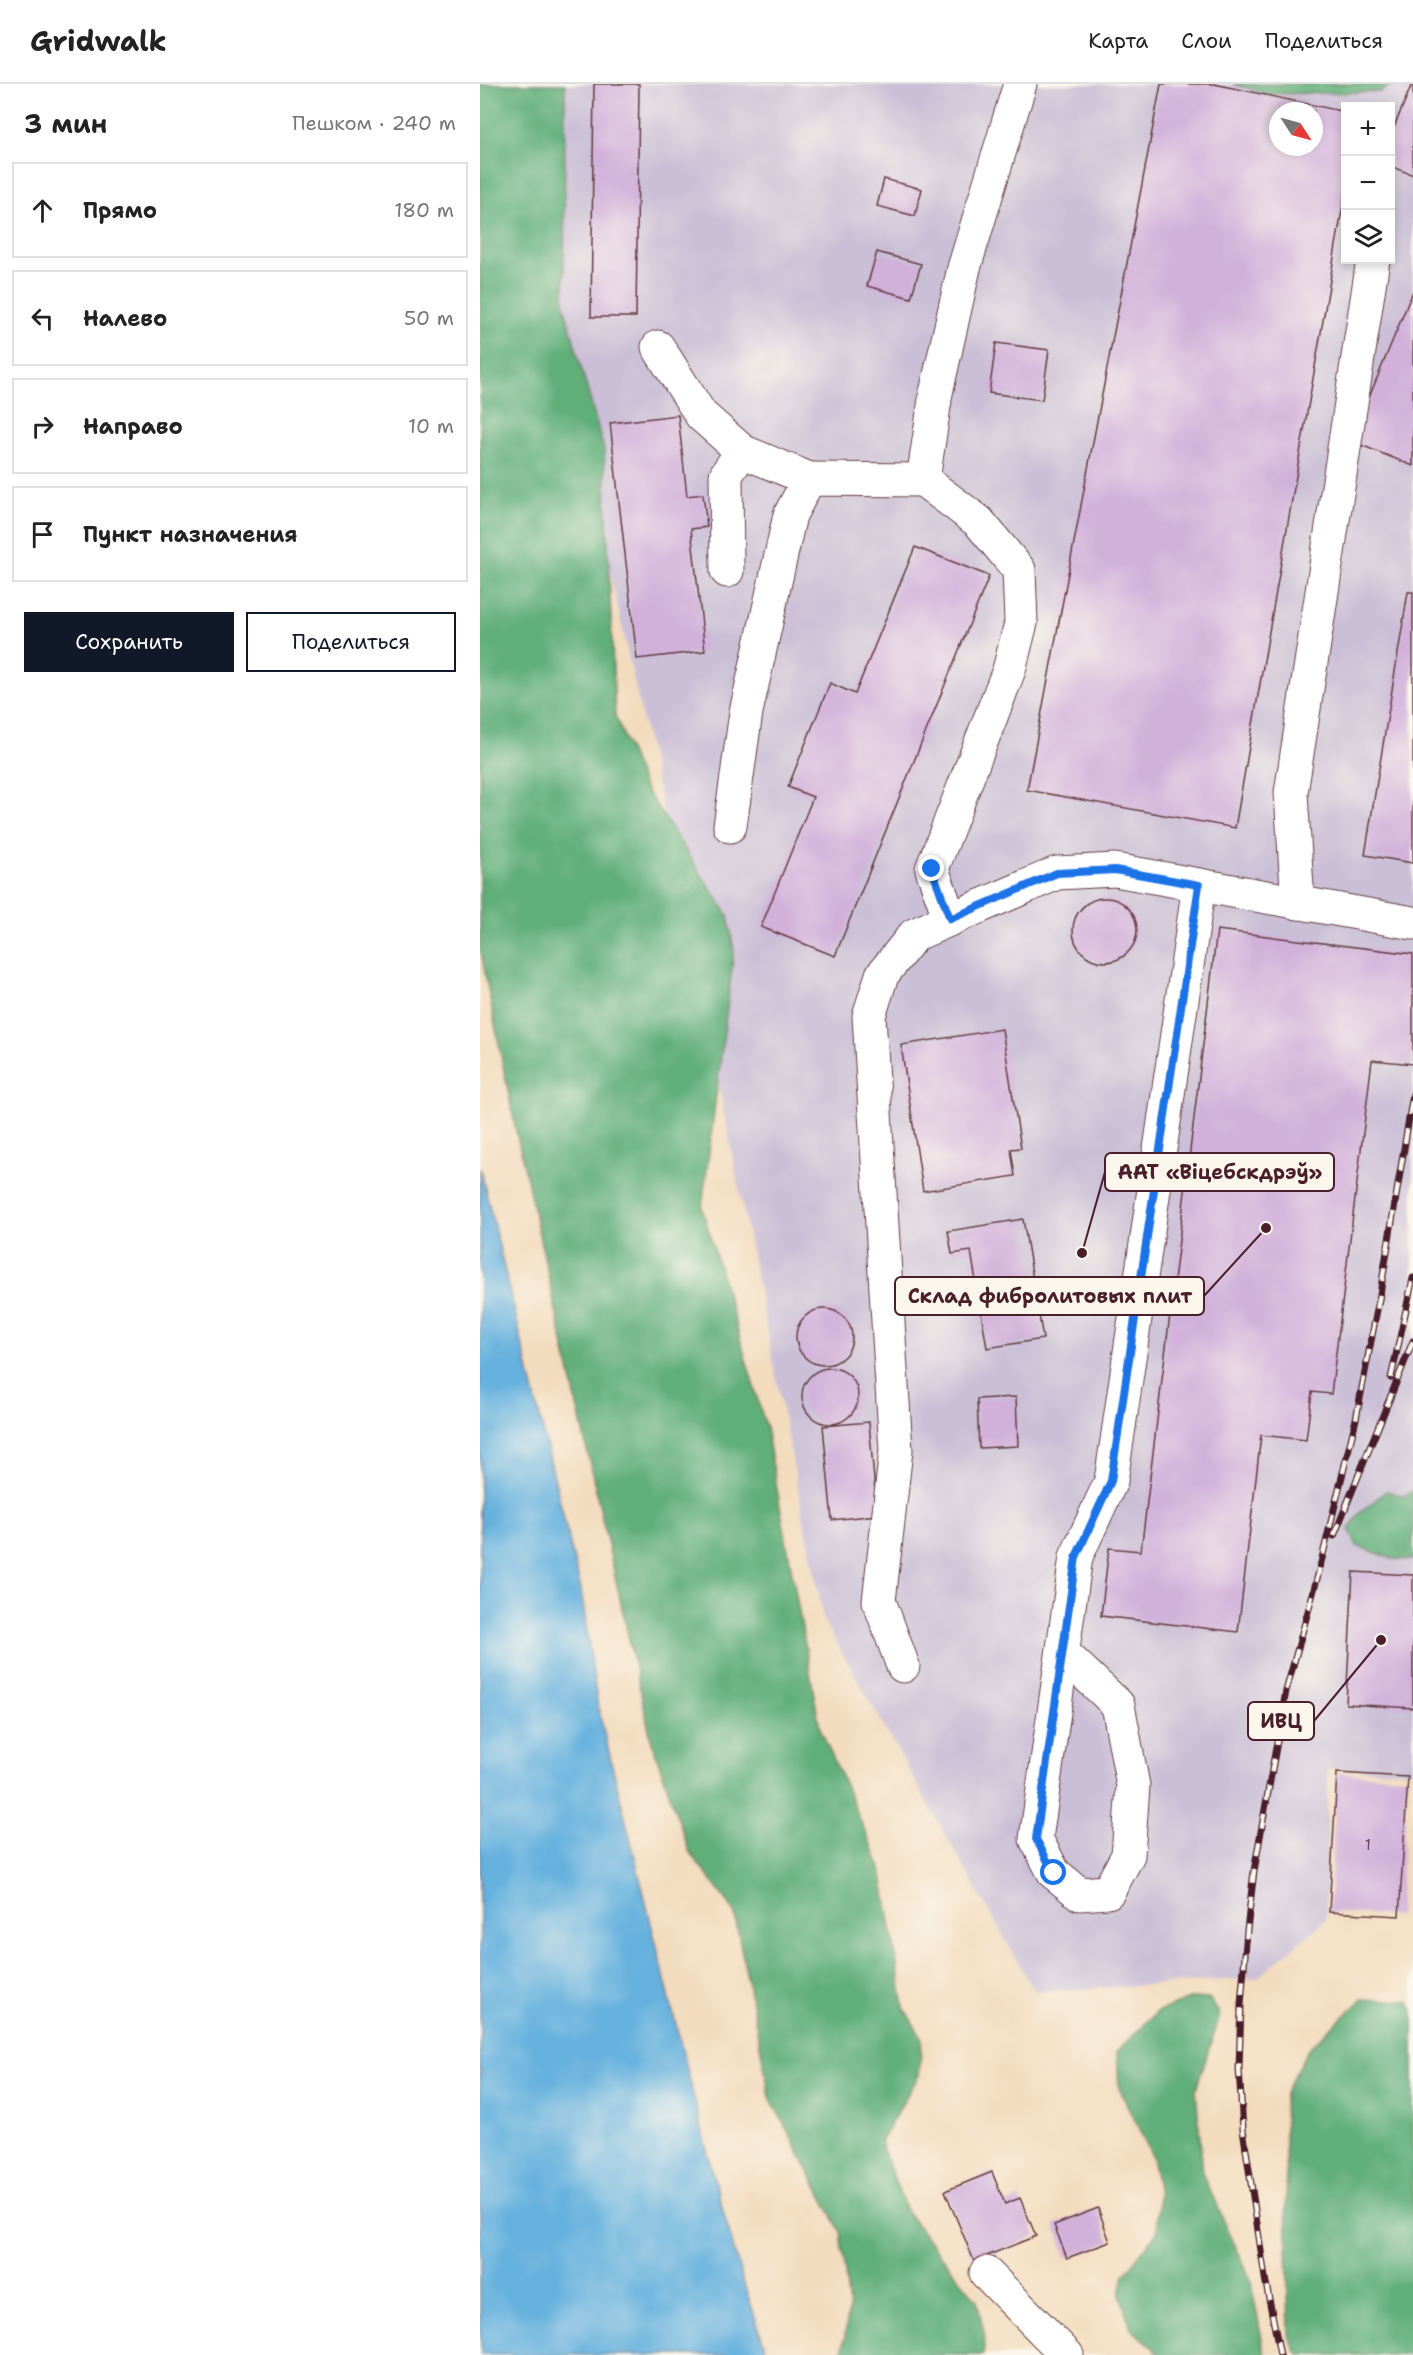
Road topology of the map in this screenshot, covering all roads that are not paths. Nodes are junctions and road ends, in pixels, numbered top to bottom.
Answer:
1 (1020, 84) edge
2 (1372, 264) edge
3 (658, 347) dead end
4 (742, 451) junction
5 (809, 479) junction
6 (923, 480) junction
7 (728, 571) dead end
8 (730, 826) dead end
9 (1199, 885) junction
10 (1298, 903) junction
11 (950, 919) junction
12 (1413, 923) edge
13 (1063, 1653) junction
14 (903, 1666) dead end
15 (986, 2273) dead end
16 (1067, 2355) edge

1 - 6 lane
2 - 10 lane
3 - 4 lane
4 - 5 lane
4 - 7 lane
5 - 6 lane
5 - 8 lane
6 - 11 lane
9 - 10 lane
9 - 11 lane
9 - 13 lane
10 - 12 lane
11 - 14 lane
13 - 13 lane
15 - 16 lane

